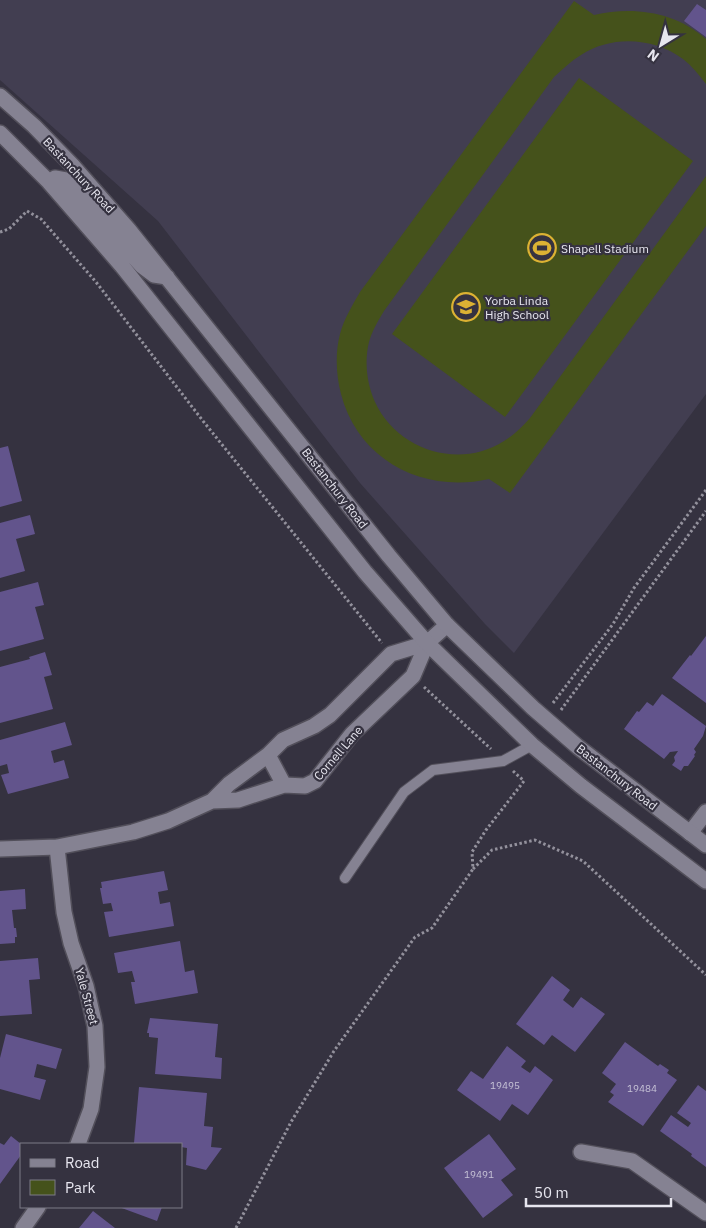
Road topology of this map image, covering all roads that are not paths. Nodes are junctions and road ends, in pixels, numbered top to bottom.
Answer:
1 (0, 96) edge
2 (0, 133) edge
3 (49, 182) junction
4 (168, 277) junction
5 (447, 625) junction
6 (426, 643) junction
7 (532, 745) junction
8 (268, 755) junction
9 (284, 785) junction
10 (212, 801) junction
11 (706, 812) edge
12 (690, 833) junction
13 (706, 845) edge
14 (57, 847) junction
15 (0, 849) edge
16 (345, 878) dead end
17 (706, 880) edge
18 (78, 1143) edge
19 (581, 1152) dead end
20 (37, 1208) edge
21 (706, 1213) edge
22 (23, 1228) edge

1 - 4 main road, Bastanchury Road
2 - 3 main road
3 - 4 main road
3 - 6 main road
4 - 5 main road, Bastanchury Road
5 - 6 main road, Cornell Lane
5 - 12 main road, Bastanchury Road
6 - 7 main road
6 - 8 main road, Cornell Lane
6 - 9 main road, Cornell Lane
7 - 16 lane
7 - 17 main road
8 - 9 main road
8 - 10 main road, Cornell Lane
9 - 10 main road, Cornell Lane
10 - 14 main road, Cornell Lane
11 - 12 main road
12 - 13 main road, Bastanchury Road
14 - 15 main road, Cornell Lane
14 - 18 main road, Yale Street
19 - 21 main road
20 - 22 main road

